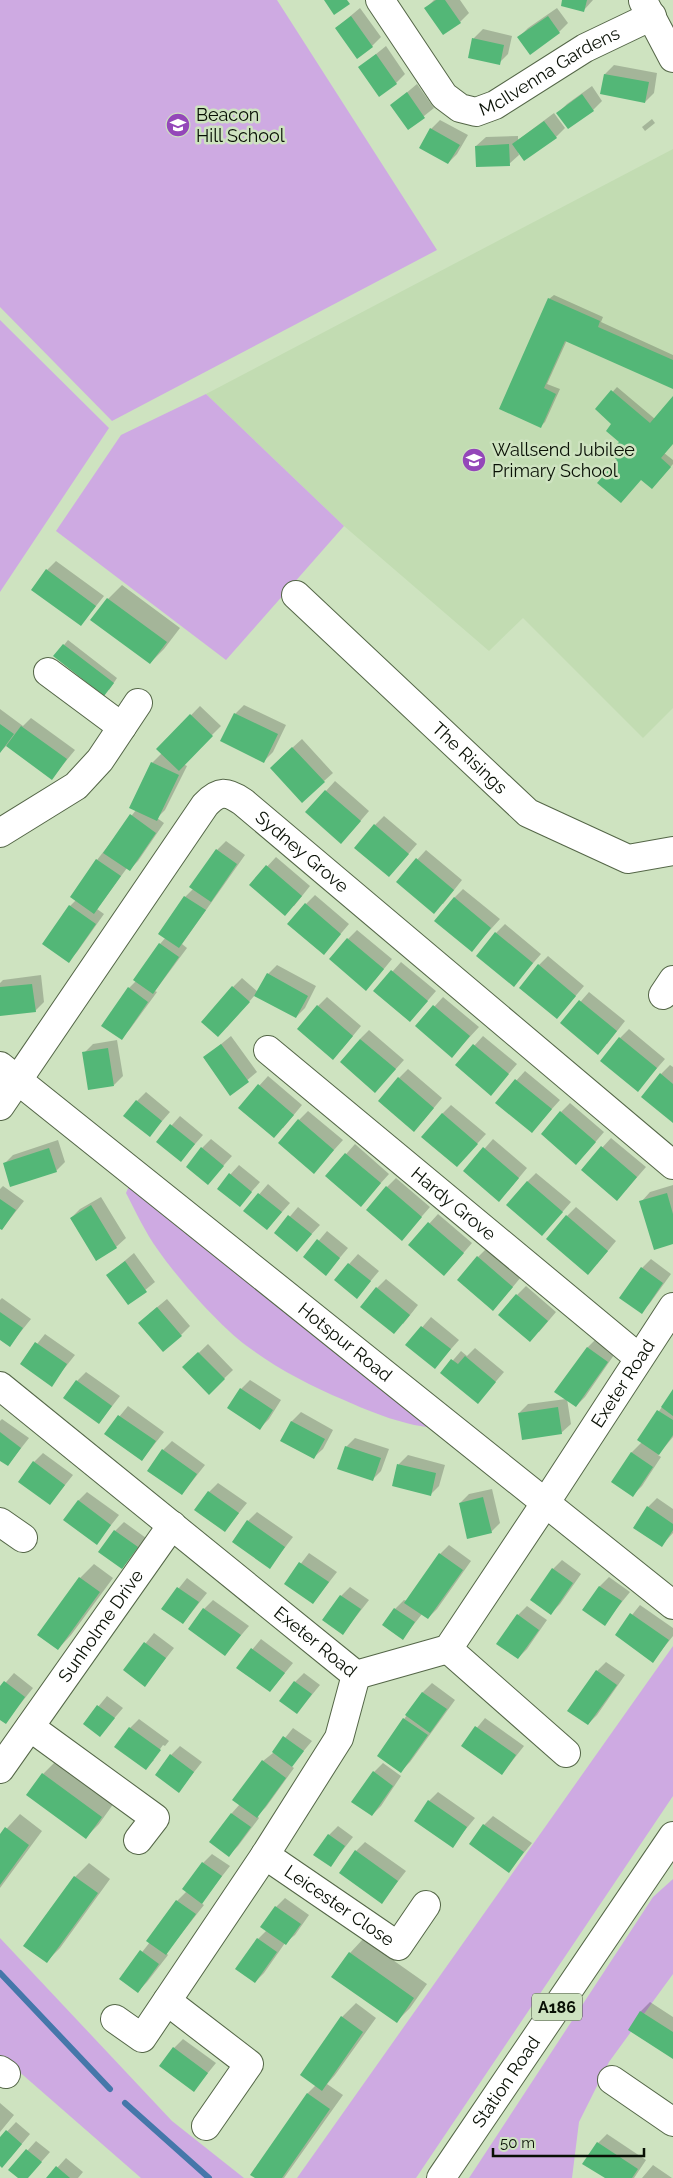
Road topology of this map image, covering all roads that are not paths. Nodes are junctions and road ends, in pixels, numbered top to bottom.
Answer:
1 (380, 0) edge
2 (647, 8) edge
3 (673, 58) edge
4 (296, 595) dead end
5 (48, 672) dead end
6 (138, 703) dead end
7 (122, 727) junction
8 (0, 833) edge
9 (673, 851) edge
10 (268, 1050) dead end
11 (9, 1073) edge
12 (0, 1106) edge
13 (673, 1165) edge
14 (673, 1306) edge
15 (639, 1358) junction
16 (0, 1386) edge
17 (546, 1502) junction
18 (0, 1522) edge
19 (172, 1526) junction
20 (23, 1538) dead end
21 (673, 1605) edge
22 (448, 1649) junction
23 (356, 1675) junction
24 (30, 1727) junction
25 (566, 1753) dead end
26 (0, 1769) edge
27 (673, 1836) edge
28 (138, 1840) dead end
29 (265, 1855) junction
30 (426, 1905) dead end
31 (168, 2001) junction
32 (115, 2019) dead end
33 (612, 2080) dead end
34 (673, 2122) edge
35 (206, 2126) dead end
36 (441, 2178) edge

1 - 2 street, McIlvenna Gardens
2 - 3 street
4 - 9 street, The Risings
5 - 7 street
6 - 7 street
7 - 8 street
10 - 15 street, Hardy Grove
11 - 12 street, Sydney Grove
11 - 13 street, Sydney Grove
11 - 17 street, Hotspur Road
14 - 15 street, Exeter Road
15 - 17 street, Exeter Road
16 - 19 street, Exeter Road
17 - 21 street, Hotspur Road
17 - 22 street, Exeter Road
18 - 20 street
19 - 23 street, Exeter Road
19 - 24 street, Sunholme Drive
22 - 23 street, Exeter Road
22 - 25 street
23 - 29 street, Leicester Close
24 - 26 street, Sunholme Drive
24 - 28 street
27 - 36 street, Station Road / A186
29 - 30 street, Leicester Close
29 - 31 street, Leicester Close
31 - 32 street, Leicester Close
31 - 35 street
33 - 34 street

